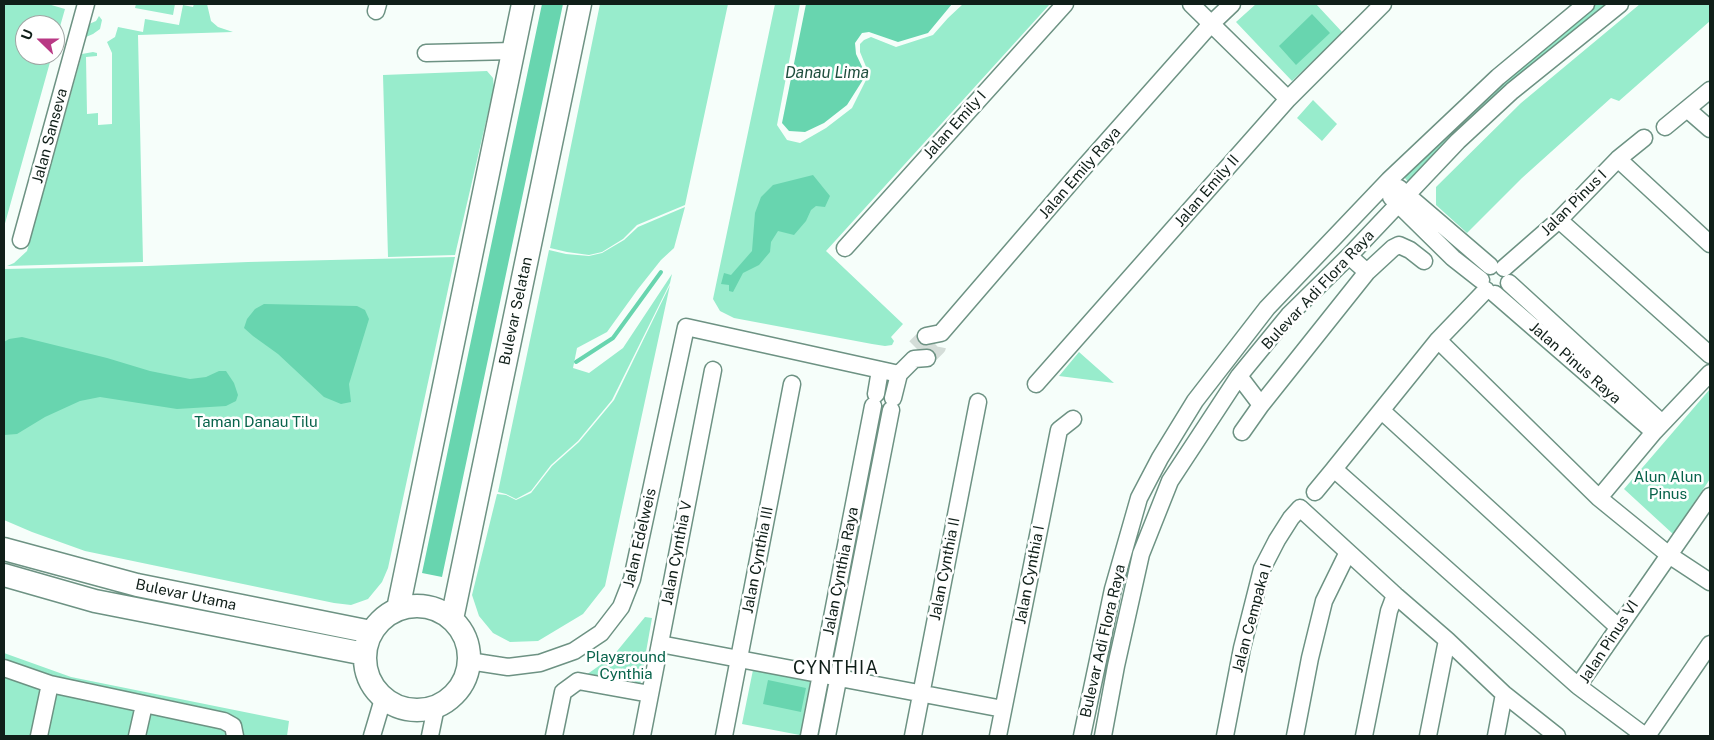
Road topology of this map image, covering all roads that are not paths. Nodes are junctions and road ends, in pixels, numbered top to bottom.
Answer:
1 (86, 4) edge
2 (523, 4) edge
3 (580, 4) edge
4 (1066, 4) edge
5 (1191, 4) edge
6 (1232, 4) edge
7 (1382, 4) edge
8 (1586, 4) edge
9 (1620, 4) edge
10 (1212, 24) junction
11 (514, 51) junction
12 (426, 53) dead end
13 (1710, 90) edge
14 (1288, 99) junction
15 (1687, 109) junction
16 (1665, 127) dead end
17 (1710, 129) edge
18 (1644, 138) dead end
19 (1618, 159) junction
20 (1386, 184) junction
21 (1403, 199) junction
22 (1558, 220) junction
23 (21, 240) dead end
24 (1710, 244) edge
25 (845, 248) dead end
26 (1349, 256) junction
27 (1424, 261) dead end
28 (1367, 272) junction
29 (1494, 280) junction
30 (1438, 340) junction
31 (1710, 355) edge
32 (713, 370) dead end
33 (880, 370) junction
34 (1710, 373) edge
35 (899, 374) junction
36 (1238, 376) junction
37 (792, 384) dead end
38 (1036, 384) dead end
39 (978, 402) dead end
40 (1261, 405) junction
41 (1382, 411) junction
42 (1072, 419) dead end
43 (1658, 427) junction
44 (1242, 432) dead end
45 (1334, 469) junction
46 (1315, 492) dead end
47 (1710, 496) edge
48 (1599, 498) junction
49 (4, 549) edge
50 (1348, 552) junction
51 (1669, 555) junction
52 (4, 575) edge
53 (1710, 582) edge
54 (1112, 590) junction
55 (1132, 593) junction
56 (1395, 595) junction
57 (398, 609) junction
58 (452, 619) junction
59 (1618, 627) junction
60 (371, 632) junction
61 (1447, 640) junction
62 (660, 644) junction
63 (1710, 644) edge
64 (365, 654) junction
65 (738, 658) junction
66 (469, 661) junction
67 (4, 668) edge
68 (821, 674) junction
69 (839, 678) junction
70 (50, 684) junction
71 (1578, 686) junction
72 (921, 693) junction
73 (650, 694) junction
74 (1504, 694) junction
75 (383, 698) junction
76 (144, 705) junction
77 (436, 707) junction
78 (1003, 709) junction
79 (39, 736) edge
80 (137, 736) edge
81 (235, 736) edge
82 (372, 736) edge
83 (430, 736) edge
84 (554, 736) edge
85 (642, 736) edge
86 (724, 736) edge
87 (809, 736) edge
88 (827, 736) edge
89 (913, 736) edge
90 (998, 736) edge
91 (1082, 736) edge
92 (1103, 736) edge
93 (1225, 736) edge
94 (1295, 736) edge
95 (1364, 736) edge
96 (1428, 736) edge
97 (1496, 736) edge
98 (1557, 736) edge
99 (1646, 736) edge

1 - 23 street, Jalan Sanseva
2 - 11 main road
3 - 58 main road, Bulevar Selatan
4 - 25 street, Jalan Emily I
5 - 10 street
6 - 10 street, Jalan Emily Raya
7 - 14 street, Jalan Emily II
8 - 20 street, Bulevar Adi Flora Raya
9 - 21 street, Bulevar Adi Flora Raya
10 - 14 street
10 - 35 street, Jalan Emily Raya
11 - 12 street
11 - 57 main road
13 - 15 street
14 - 38 street, Jalan Emily II
15 - 16 street
15 - 17 street
18 - 19 street, Jalan Pinus I
19 - 22 street, Jalan Pinus I
19 - 24 street
20 - 21 street, Jalan Pinus Raya
20 - 54 street, Bulevar Adi Flora Raya
21 - 26 street, Bulevar Adi Flora Raya
21 - 29 street, Jalan Pinus Raya
22 - 29 street, Jalan Pinus I
22 - 31 street
26 - 28 street
26 - 36 street, Bulevar Adi Flora Raya
27 - 28 street
28 - 40 street
29 - 30 street, Jalan Pinus I
29 - 43 street, Jalan Pinus Raya
30 - 41 street, Jalan Pinus I
30 - 48 street
32 - 62 street, Jalan Cynthia V
33 - 35 street
33 - 66 street, Jalan Edelweis
33 - 68 street, Jalan Cynthia Raya
34 - 43 street
35 - 69 street, Jalan Cynthia Raya
36 - 40 street
36 - 55 street, Bulevar Adi Flora Raya
37 - 65 street, Jalan Cynthia III
39 - 72 street, Jalan Cynthia II
40 - 44 street
41 - 45 street, Jalan Pinus I
41 - 59 street
42 - 78 street, Jalan Cynthia I
43 - 48 street
45 - 46 street, Jalan Pinus I
45 - 71 street
47 - 51 street, Jalan Pinus VI
48 - 51 street
49 - 60 main road, Bulevar Utama
50 - 56 street
50 - 93 street, Jalan Cempaka I
50 - 94 street
51 - 53 street
51 - 59 street, Jalan Pinus VI
52 - 64 main road, Bulevar Utama
54 - 55 street
54 - 91 street, Bulevar Adi Flora Raya
55 - 92 street, Bulevar Adi Flora Raya
56 - 61 street
56 - 95 street
57 - 58 main road
57 - 60 main road
58 - 66 main road
59 - 71 street, Jalan Pinus VI
60 - 64 main road
61 - 74 street
61 - 96 street
62 - 65 street
62 - 73 street, Jalan Cynthia V
63 - 99 street
64 - 75 main road
65 - 68 street
65 - 86 street, Jalan Cynthia III
66 - 77 main road
67 - 70 street
68 - 69 street
68 - 87 street, Jalan Cynthia Raya
69 - 72 street
69 - 88 street, Jalan Cynthia Raya
70 - 76 street
70 - 79 street
71 - 99 street, Jalan Pinus VI
72 - 78 street
72 - 89 street, Jalan Cynthia II
73 - 84 street
73 - 85 street, Jalan Cynthia V
74 - 97 street
74 - 98 street
75 - 77 main road
75 - 82 street
76 - 80 street
76 - 81 street
77 - 83 street
78 - 90 street, Jalan Cynthia I

